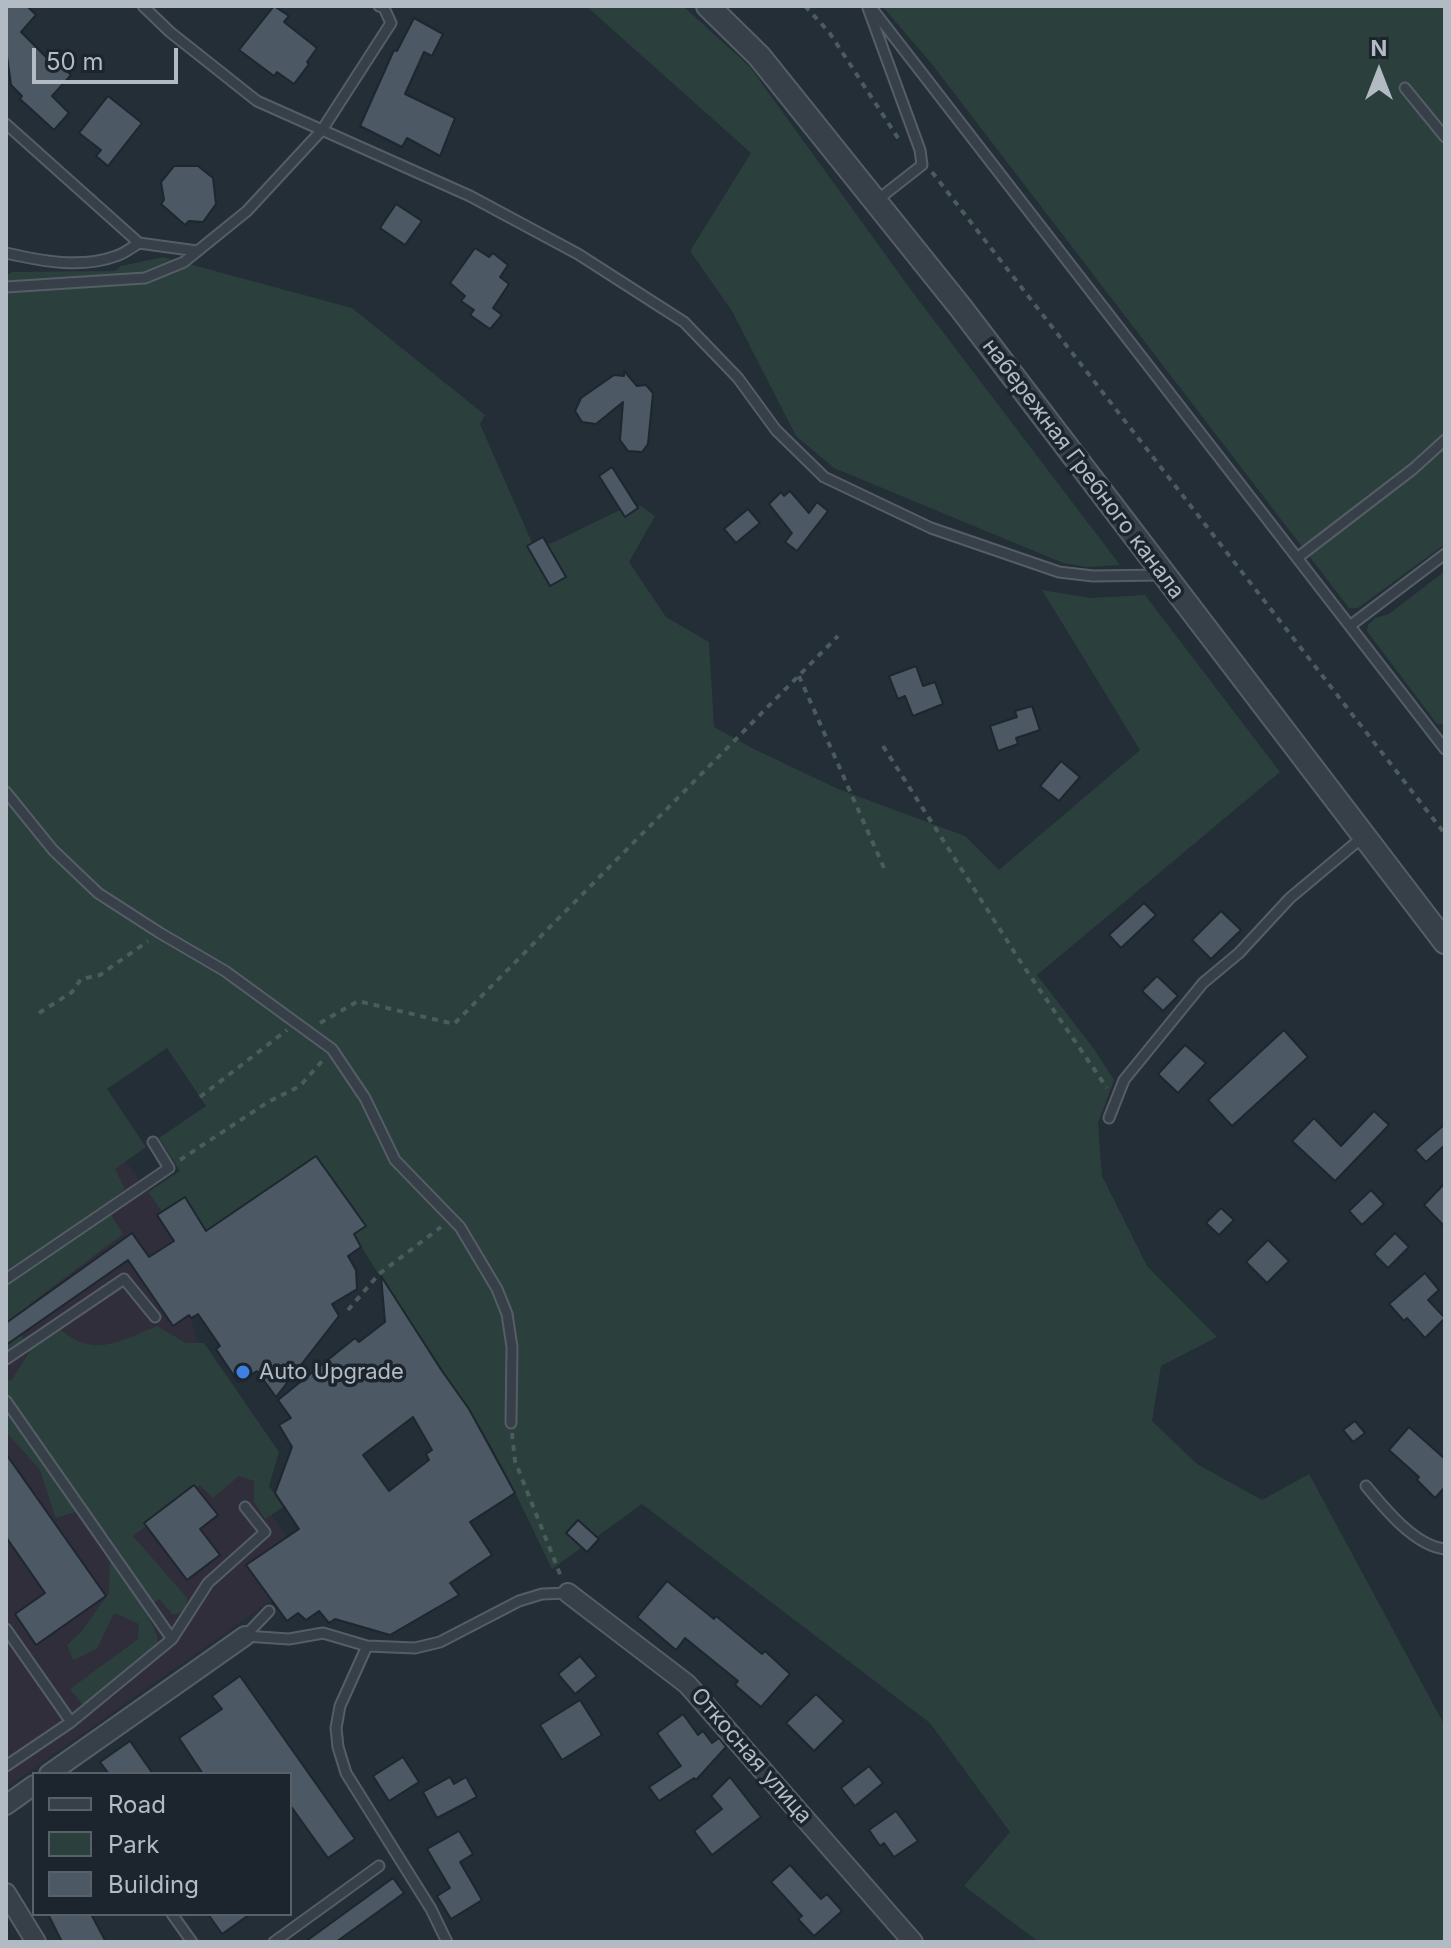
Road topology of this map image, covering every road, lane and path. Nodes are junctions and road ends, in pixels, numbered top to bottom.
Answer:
1 (143, 6) edge
2 (379, 6) edge
3 (708, 6) edge
4 (805, 6) edge
5 (869, 6) edge
6 (1405, 88) dead end
7 (6, 124) edge
8 (322, 130) junction
9 (1445, 137) edge
10 (922, 165) junction
11 (876, 201) junction
12 (139, 243) junction
13 (197, 251) junction
14 (6, 253) edge
15 (6, 287) edge
16 (1445, 440) edge
17 (1445, 554) edge
18 (1297, 558) junction
19 (1164, 575) junction
20 (1351, 625) junction
21 (838, 636) dead end
22 (799, 676) junction
23 (883, 746) dead end
24 (1445, 749) edge
25 (6, 792) edge
26 (1445, 834) edge
27 (1364, 836) junction
28 (884, 868) dead end
29 (160, 933) junction
30 (1445, 942) edge
31 (39, 1013) dead end
32 (297, 1023) junction
33 (307, 1030) junction
34 (332, 1049) junction
35 (200, 1097) dead end
36 (1115, 1100) junction
37 (1109, 1118) dead end
38 (153, 1142) dead end
39 (169, 1168) junction
40 (452, 1219) junction
41 (6, 1279) edge
42 (348, 1310) dead end
43 (155, 1317) dead end
44 (6, 1359) edge
45 (6, 1401) edge
46 (511, 1423) joint
47 (1366, 1486) dead end
48 (245, 1507) dead end
49 (1445, 1549) edge
50 (568, 1593) junction
51 (269, 1611) dead end
52 (6, 1629) edge
53 (245, 1636) junction
54 (172, 1639) junction
55 (367, 1646) junction
56 (71, 1722) junction
57 (6, 1766) edge
58 (69, 1768) edge
59 (32, 1786) edge
60 (6, 1805) edge
61 (379, 1866) dead end
62 (6, 1893) edge
63 (173, 1916) edge
64 (36, 1942) edge
65 (192, 1942) edge
66 (274, 1942) edge
67 (447, 1942) edge
68 (913, 1942) edge

1 - 8 lane
2 - 8 lane
3 - 11 street, набережная Гребного канала
4 - 10 path
5 - 10 lane
5 - 18 lane
6 - 9 lane
7 - 12 lane
8 - 13 lane
8 - 19 lane
10 - 11 lane
10 - 26 path
11 - 19 street, набережная Гребного канала
12 - 13 lane
12 - 14 lane
13 - 15 lane
16 - 18 lane
17 - 20 lane
18 - 20 lane
19 - 27 street, набережная Гребного канала
20 - 24 lane
21 - 22 path
22 - 28 path
22 - 33 path
23 - 36 path
25 - 29 lane
27 - 30 street, набережная Гребного канала
27 - 36 lane
29 - 31 path
29 - 32 lane
32 - 33 lane
32 - 35 path
33 - 34 lane
34 - 39 path
34 - 40 lane
36 - 37 lane
38 - 39 lane
39 - 41 lane
40 - 42 path
40 - 46 lane
43 - 44 lane
45 - 54 lane
46 - 50 path
47 - 49 lane
48 - 54 lane
50 - 55 lane
50 - 68 street, Откосная улица
51 - 53 lane
52 - 56 lane
53 - 55 lane
53 - 58 street
54 - 56 lane
55 - 67 lane
56 - 57 lane
59 - 60 street
61 - 66 lane
62 - 64 street
63 - 65 lane

